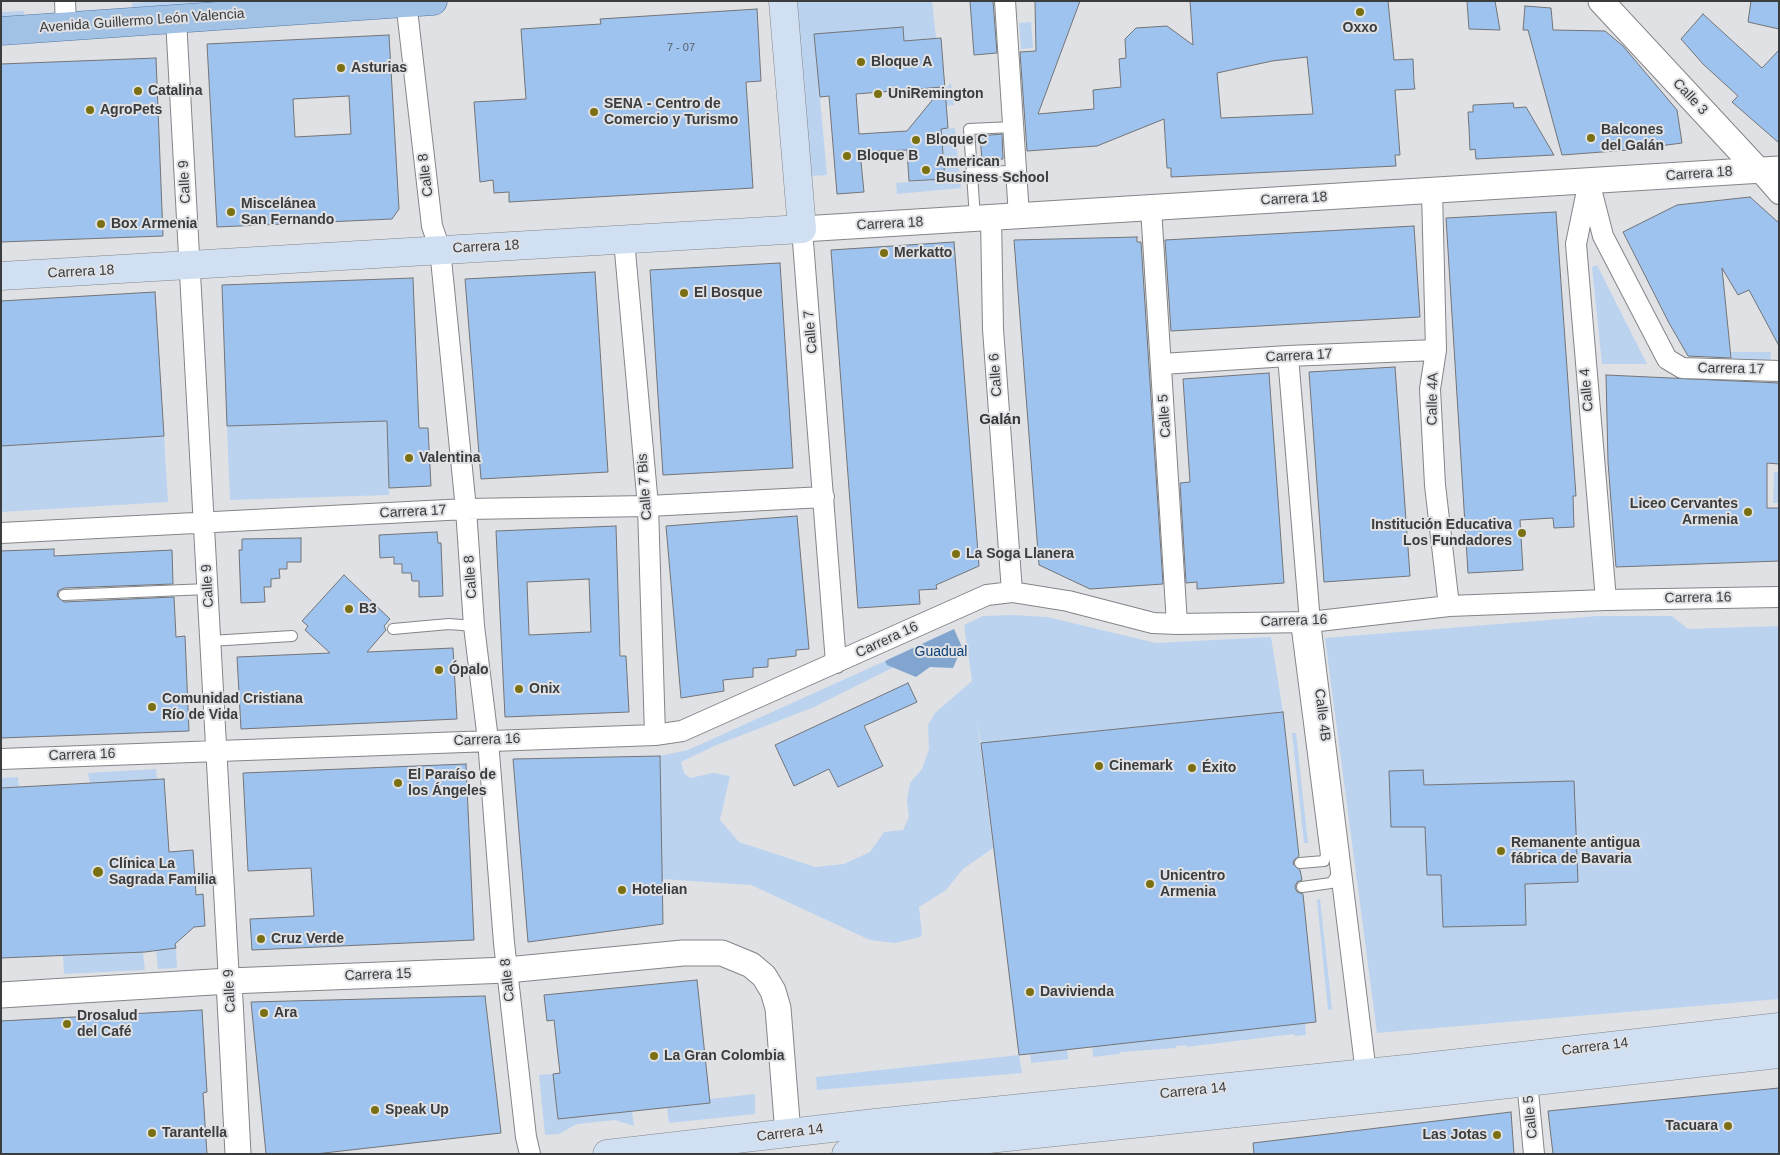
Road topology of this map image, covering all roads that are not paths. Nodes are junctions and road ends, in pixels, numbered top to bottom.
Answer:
1 (783, 1) edge
2 (1005, 1) edge
3 (1601, 1) edge
4 (415, 2) edge
5 (66, 14) edge
6 (176, 19) junction
7 (1, 31) edge
8 (1013, 127) junction
9 (1016, 170) junction
10 (1768, 170) edge
11 (971, 172) junction
12 (1588, 181) junction
13 (1432, 191) junction
14 (1779, 194) edge
15 (1151, 208) junction
16 (1019, 216) junction
17 (983, 219) junction
18 (802, 229) junction
19 (624, 240) junction
20 (440, 249) junction
21 (1577, 258) junction
22 (1614, 259) junction
23 (190, 266) junction
24 (1, 276) edge
25 (1436, 350) junction
26 (1288, 356) junction
27 (1162, 364) junction
28 (1779, 371) edge
29 (824, 497) junction
30 (648, 506) junction
31 (466, 509) junction
32 (204, 523) junction
33 (1, 533) edge
34 (208, 589) junction
35 (1012, 592) junction
36 (64, 595) dead end
37 (1779, 597) edge
38 (1606, 600) junction
39 (1449, 606) junction
40 (1303, 622) junction
41 (1177, 624) junction
42 (474, 626) junction
43 (393, 629) dead end
44 (292, 636) dead end
45 (210, 641) junction
46 (836, 663) junction
47 (654, 735) junction
48 (488, 740) junction
49 (217, 750) junction
50 (1, 758) edge
51 (1300, 863) dead end
52 (1342, 868) junction
53 (1302, 887) dead end
54 (507, 970) junction
55 (229, 980) junction
56 (1, 995) edge
57 (1774, 1026) edge
58 (1779, 1054) edge
59 (1366, 1072) junction
60 (1527, 1081) junction
61 (788, 1134) junction
62 (238, 1154) edge
63 (530, 1154) edge
64 (607, 1154) edge
65 (846, 1154) edge
66 (1534, 1154) edge

1 - 18 main road, Calle 7
2 - 8 street
3 - 10 street, Calle 3
4 - 6 main road, Avenida Guillermo León Valencia
4 - 20 street, Calle 8
5 - 6 main road, Avenida Guillermo León Valencia
5 - 7 main road, Avenida Guillermo León Valencia
6 - 23 street, Calle 9
8 - 9 street
8 - 11 lane
9 - 11 lane
9 - 16 street
10 - 12 street, Carrera 18
10 - 14 street, Calle 3
11 - 17 lane
12 - 13 street, Carrera 18
12 - 21 street, Calle 4
12 - 22 street
13 - 15 street, Carrera 18
13 - 25 street, Calle 4A
15 - 16 street, Carrera 18
15 - 27 street, Calle 5
16 - 17 street, Carrera 18
17 - 18 street, Carrera 18
17 - 35 street, Calle 6
18 - 19 main road, Carrera 18
18 - 29 street, Calle 7
19 - 20 main road, Carrera 18
19 - 30 street, Calle 7 Bis
20 - 23 main road, Carrera 18
20 - 31 street, Calle 8
21 - 22 street
21 - 38 street, Calle 4
22 - 28 street, Carrera 17
23 - 24 main road, Carrera 18
23 - 32 street, Calle 9
25 - 26 street, Carrera 17
25 - 39 street, Calle 4A
26 - 27 street, Carrera 17
26 - 40 street, Calle 4B
27 - 41 street, Calle 5
29 - 30 street, Carrera 17
29 - 46 street, Calle 7
30 - 31 street, Carrera 17
30 - 47 street, Calle 7 Bis
31 - 32 street, Carrera 17
31 - 42 street, Calle 8
32 - 33 street, Carrera 17
32 - 34 street, Calle 9
34 - 36 lane
34 - 45 street, Calle 9
35 - 41 street, Carrera 16
35 - 46 street, Carrera 16
37 - 38 street, Carrera 16
38 - 39 street, Carrera 16
39 - 40 street, Carrera 16
40 - 41 street, Carrera 16
40 - 51 lane
40 - 52 street, Calle 4B
42 - 43 lane
42 - 48 street, Calle 8
44 - 45 lane
45 - 49 street, Calle 9
46 - 47 street, Carrera 16
47 - 48 street, Carrera 16
48 - 49 street, Carrera 16
48 - 54 street, Calle 8
49 - 50 street, Carrera 16
49 - 55 street, Calle 9
52 - 53 lane
52 - 59 street, Calle 4B
54 - 55 street, Carrera 15
54 - 61 street, Carrera 15
54 - 63 street, Calle 8
55 - 56 street, Carrera 15
55 - 62 street, Calle 9
57 - 59 main road, Carrera 14
58 - 60 main road, Carrera 14
59 - 61 main road, Carrera 14
60 - 65 main road, Carrera 14
60 - 66 street, Calle 5
61 - 64 main road, Carrera 14

